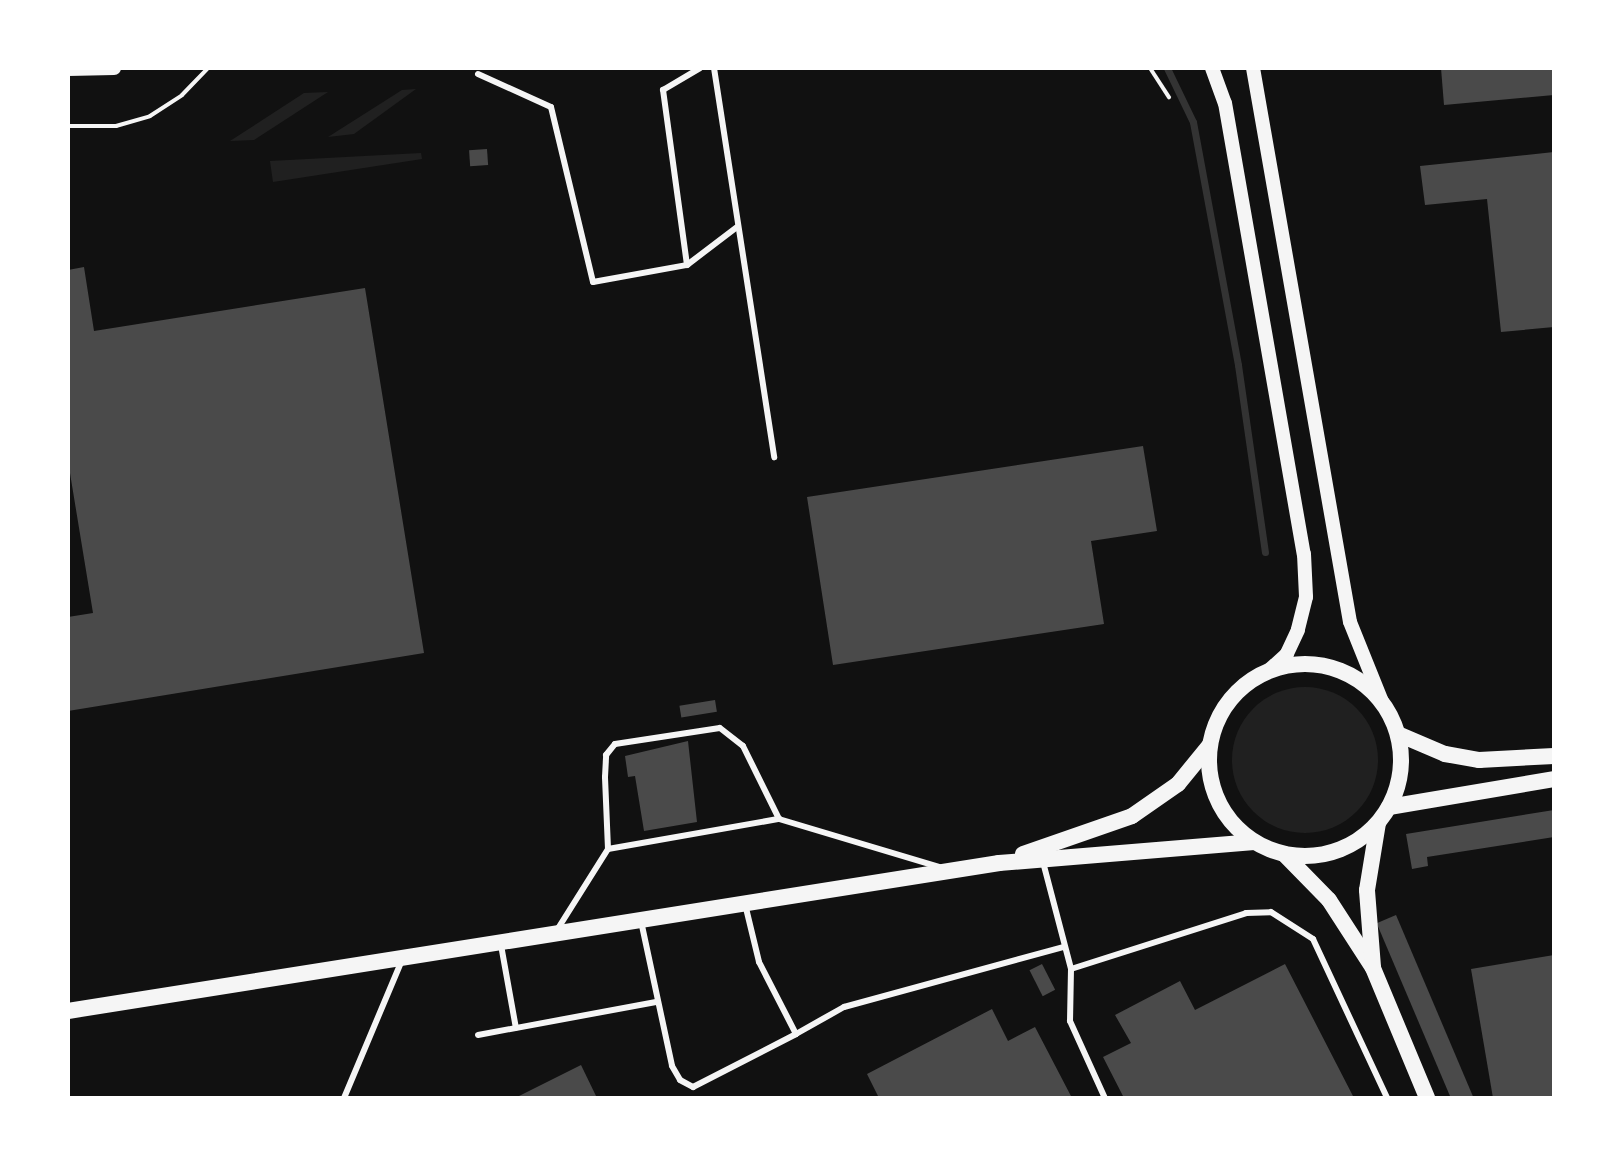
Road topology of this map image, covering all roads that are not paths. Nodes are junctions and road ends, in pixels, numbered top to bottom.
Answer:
1 (114, 68) edge
2 (700, 68) edge
3 (714, 68) edge
4 (1212, 68) edge
5 (1253, 68) edge
6 (68, 69) edge
7 (478, 74) dead end
8 (737, 227) junction
9 (687, 265) junction
10 (774, 457) dead end
11 (1268, 671) junction
12 (1383, 704) junction
13 (1398, 734) junction
14 (1209, 746) junction
15 (1554, 756) edge
16 (1554, 779) edge
17 (1389, 807) junction
18 (779, 819) junction
19 (1378, 823) junction
20 (1254, 842) junction
21 (608, 849) junction
22 (1284, 854) junction
23 (1042, 859) junction
24 (999, 863) junction
25 (950, 871) junction
26 (745, 904) junction
27 (641, 921) junction
28 (554, 935) junction
29 (500, 944) junction
30 (1064, 947) junction
31 (402, 960) junction
32 (1373, 968) junction
33 (1071, 969) junction
34 (656, 1002) junction
35 (68, 1011) edge
36 (516, 1028) junction
37 (796, 1034) junction
38 (478, 1035) dead end
39 (344, 1098) edge
40 (1105, 1098) edge
41 (1387, 1098) edge
42 (1427, 1098) edge

1 - 6 street
2 - 9 lane
3 - 8 lane
4 - 11 street
5 - 12 street
7 - 9 lane
8 - 9 lane
8 - 10 lane
11 - 12 main road
11 - 14 main road
12 - 13 main road
13 - 15 main road
13 - 17 main road
14 - 20 main road
14 - 24 main road
16 - 17 main road
17 - 19 main road
18 - 21 lane
18 - 21 lane
18 - 25 lane
19 - 22 main road
19 - 32 main road
20 - 22 main road
20 - 23 main road
21 - 28 lane
22 - 32 main road
23 - 24 main road
23 - 30 lane
24 - 25 main road
25 - 26 main road
26 - 27 main road
26 - 37 lane
27 - 28 main road
27 - 34 lane
28 - 29 main road
29 - 31 main road
29 - 36 lane
30 - 33 lane
30 - 37 lane
31 - 35 main road
31 - 39 lane
32 - 42 main road
33 - 40 lane
33 - 41 lane
34 - 36 lane
34 - 37 lane
36 - 38 lane

